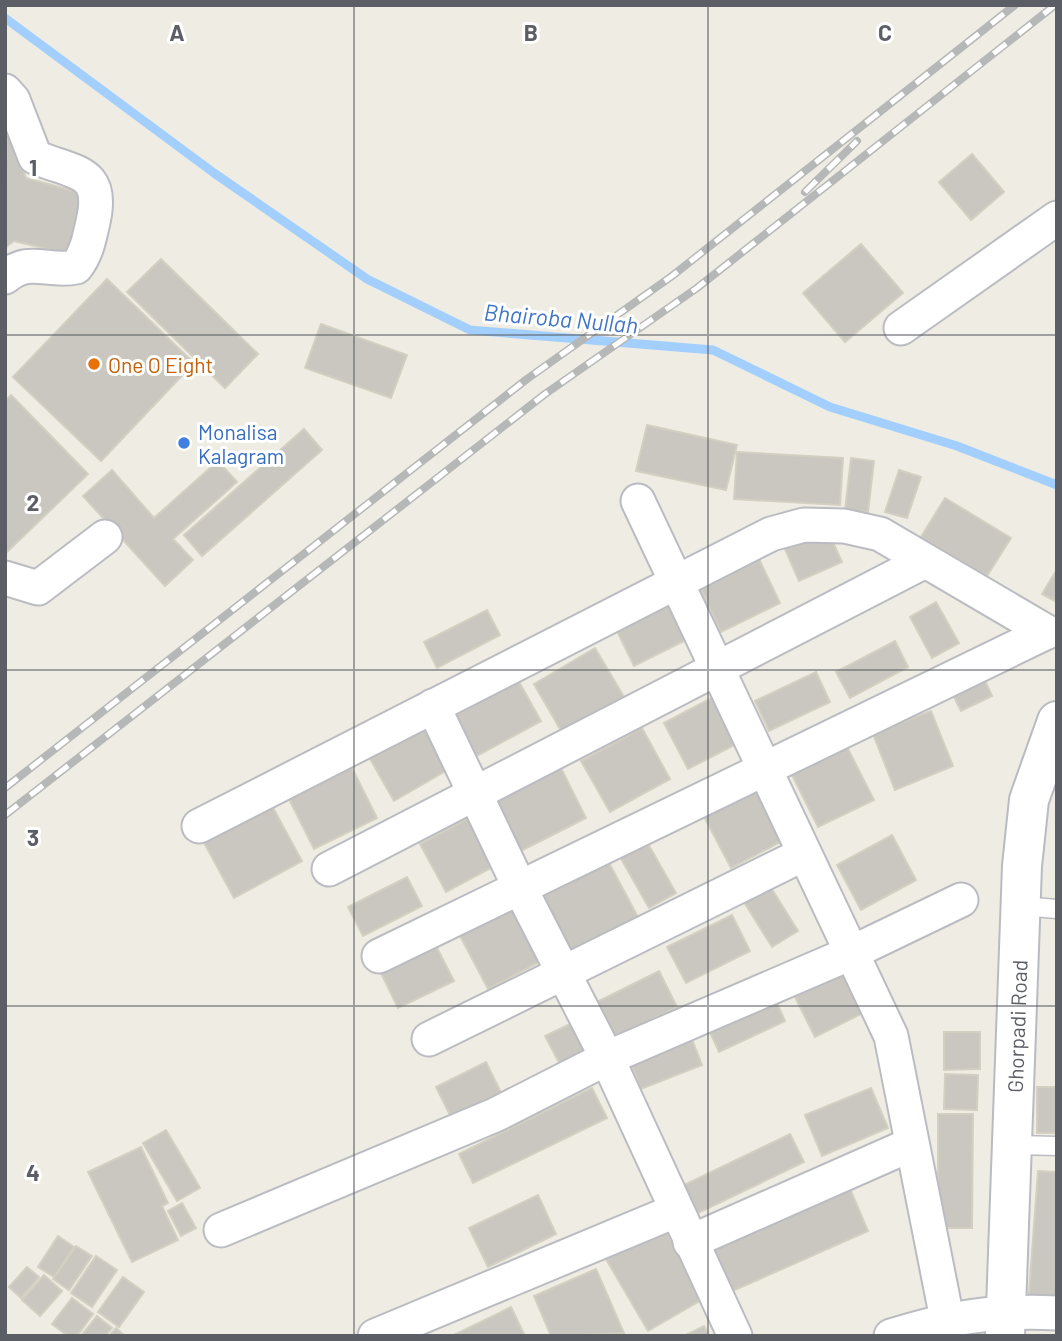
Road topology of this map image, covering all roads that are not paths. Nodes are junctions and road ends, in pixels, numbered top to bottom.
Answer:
1 (5, 91) edge
2 (1057, 218) edge
3 (5, 277) edge
4 (901, 328) dead end
5 (638, 501) dead end
6 (105, 537) dead end
7 (925, 561) junction
8 (5, 578) edge
9 (676, 582) junction
10 (717, 668) junction
11 (433, 706) junction
12 (1057, 721) edge
13 (764, 769) junction
14 (474, 793) junction
15 (199, 826) dead end
16 (804, 854) junction
17 (329, 869) dead end
18 (520, 888) junction
19 (961, 900) dead end
20 (1039, 908) edge
21 (851, 953) junction
22 (379, 956) dead end
23 (563, 972) junction
24 (429, 1039) dead end
25 (607, 1058) junction
26 (912, 1144) junction
27 (1013, 1145) junction
28 (1057, 1146) edge
29 (675, 1211) junction
30 (221, 1230) dead end
31 (690, 1242) junction
32 (1057, 1313) edge
33 (947, 1319) junction
34 (1006, 1323) edge
35 (375, 1336) edge
36 (735, 1336) edge
37 (891, 1336) edge

1 - 3 street
2 - 4 street
5 - 9 street
6 - 8 street
7 - 9 street
7 - 10 street
7 - 13 street
9 - 10 street
9 - 11 street
10 - 13 street
10 - 14 street
11 - 14 street
11 - 15 street
12 - 20 main road, Ghorpadi Road
13 - 16 street
13 - 18 street
14 - 17 street
14 - 18 street
16 - 21 street
16 - 23 street
18 - 22 street
18 - 23 street
19 - 21 street
20 - 27 main road, Ghorpadi Road
21 - 25 street
21 - 26 street
23 - 24 street
23 - 25 street
25 - 29 street
25 - 30 street
26 - 31 street
26 - 33 street
27 - 28 lane
27 - 34 main road, Ghorpadi Road
29 - 31 street
29 - 35 street
31 - 36 street
32 - 34 street
33 - 34 street
33 - 37 street

